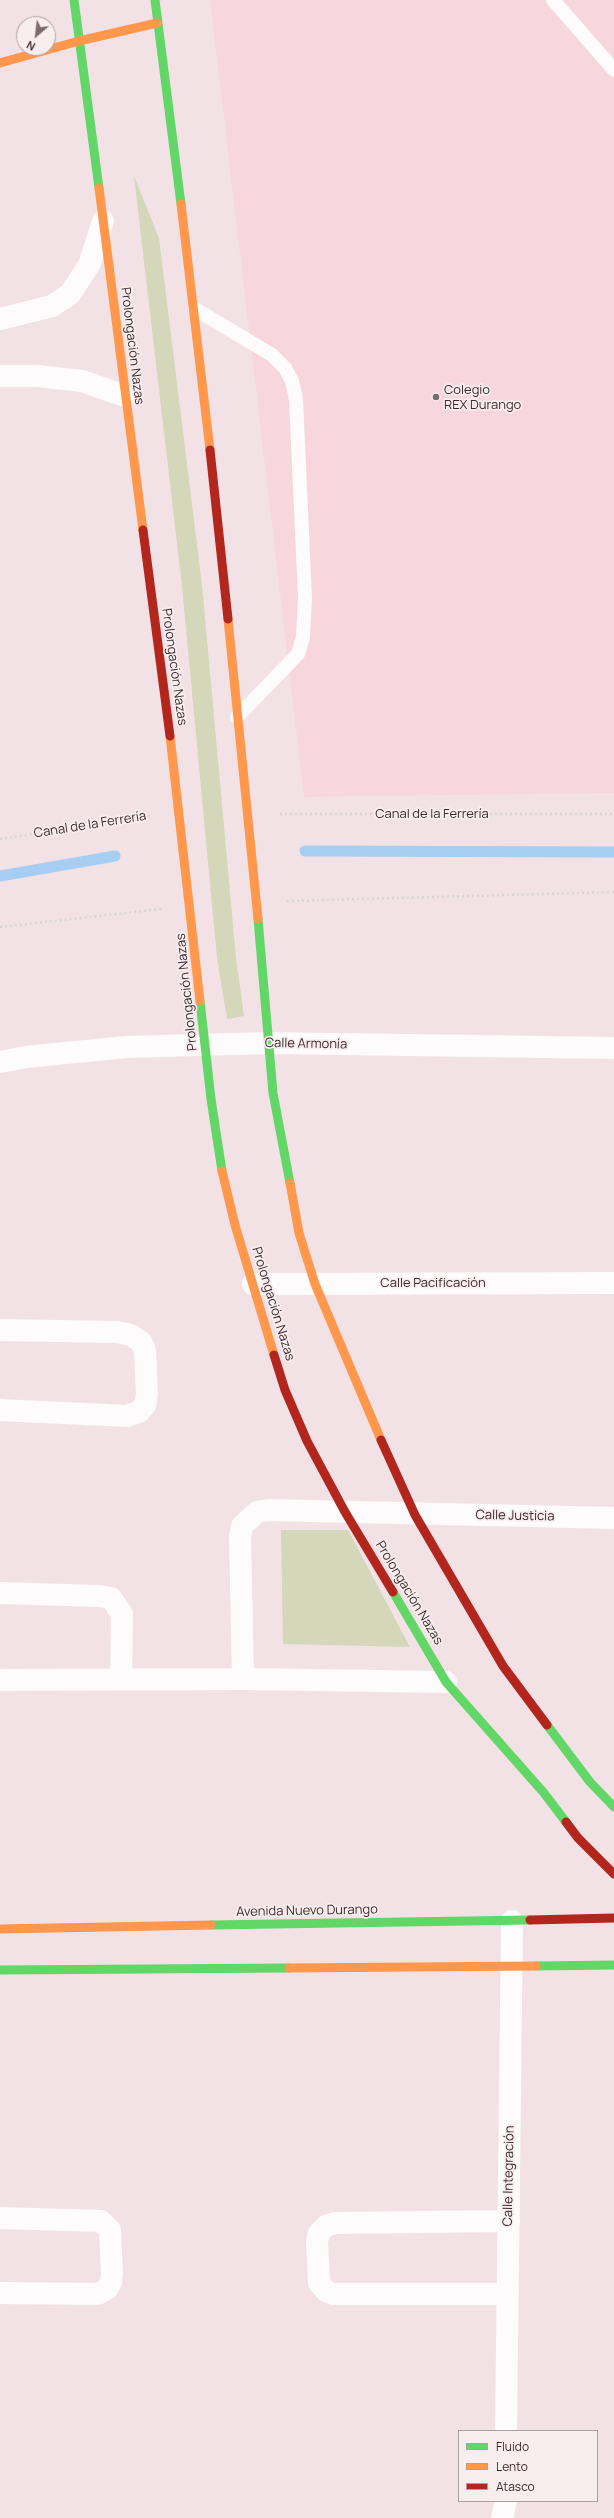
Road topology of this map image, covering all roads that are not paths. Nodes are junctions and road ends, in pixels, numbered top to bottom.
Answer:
1 (74, 0) edge
2 (155, 0) edge
3 (553, 0) edge
4 (157, 23) junction
5 (80, 41) junction
6 (0, 63) edge
7 (614, 70) edge
8 (103, 221) junction
9 (195, 309) junction
10 (0, 319) edge
11 (0, 376) edge
12 (125, 396) junction
13 (237, 717) junction
14 (268, 1044) junction
15 (206, 1045) junction
16 (614, 1048) edge
17 (0, 1062) edge
18 (614, 1283) edge
19 (253, 1284) junction
20 (315, 1284) junction
21 (0, 1330) edge
22 (0, 1410) edge
23 (345, 1512) junction
24 (415, 1515) junction
25 (614, 1518) edge
26 (0, 1593) edge
27 (121, 1679) junction
28 (243, 1679) junction
29 (0, 1680) edge
30 (446, 1682) junction
31 (614, 1807) edge
32 (614, 1874) edge
33 (614, 1918) edge
34 (512, 1921) junction
35 (0, 1929) edge
36 (511, 1965) junction
37 (614, 1965) edge
38 (0, 1970) edge
39 (0, 2218) edge
40 (509, 2221) junction
41 (0, 2293) edge
42 (508, 2294) junction
43 (506, 2430) edge
44 (506, 2502) edge
45 (502, 2518) edge

1 - 5 main road, Prolongación Nazas
2 - 4 main road
3 - 7 lane
4 - 5 main road
4 - 9 main road
5 - 6 main road
5 - 8 main road, Prolongación Nazas
8 - 10 street
8 - 12 main road, Prolongación Nazas
9 - 13 main road
9 - 13 lane
11 - 12 street
12 - 15 main road, Prolongación Nazas
13 - 14 main road
14 - 15 street, Calle Armonía
14 - 16 street, Calle Armonía
14 - 20 main road
15 - 17 street, Calle Armonía
15 - 19 main road, Prolongación Nazas
18 - 20 street, Calle Pacificación
19 - 20 street, Calle Pacificación
19 - 23 main road, Prolongación Nazas
20 - 24 main road
21 - 22 street
23 - 24 street, Calle Justicia
23 - 28 street, Calle Justicia
23 - 30 main road, Prolongación Nazas
24 - 25 street, Calle Justicia
24 - 31 main road
26 - 27 street
27 - 28 street
27 - 29 street
28 - 30 street
30 - 32 main road, Prolongación Nazas
33 - 34 main road, Avenida Nuevo Durango
34 - 35 main road, Avenida Nuevo Durango
34 - 36 street, Calle Integración
36 - 37 main road
36 - 38 main road
36 - 40 street, Calle Integración
39 - 41 street
40 - 42 street, Calle Integración
40 - 42 street
42 - 43 street, Calle Integración
44 - 45 street

